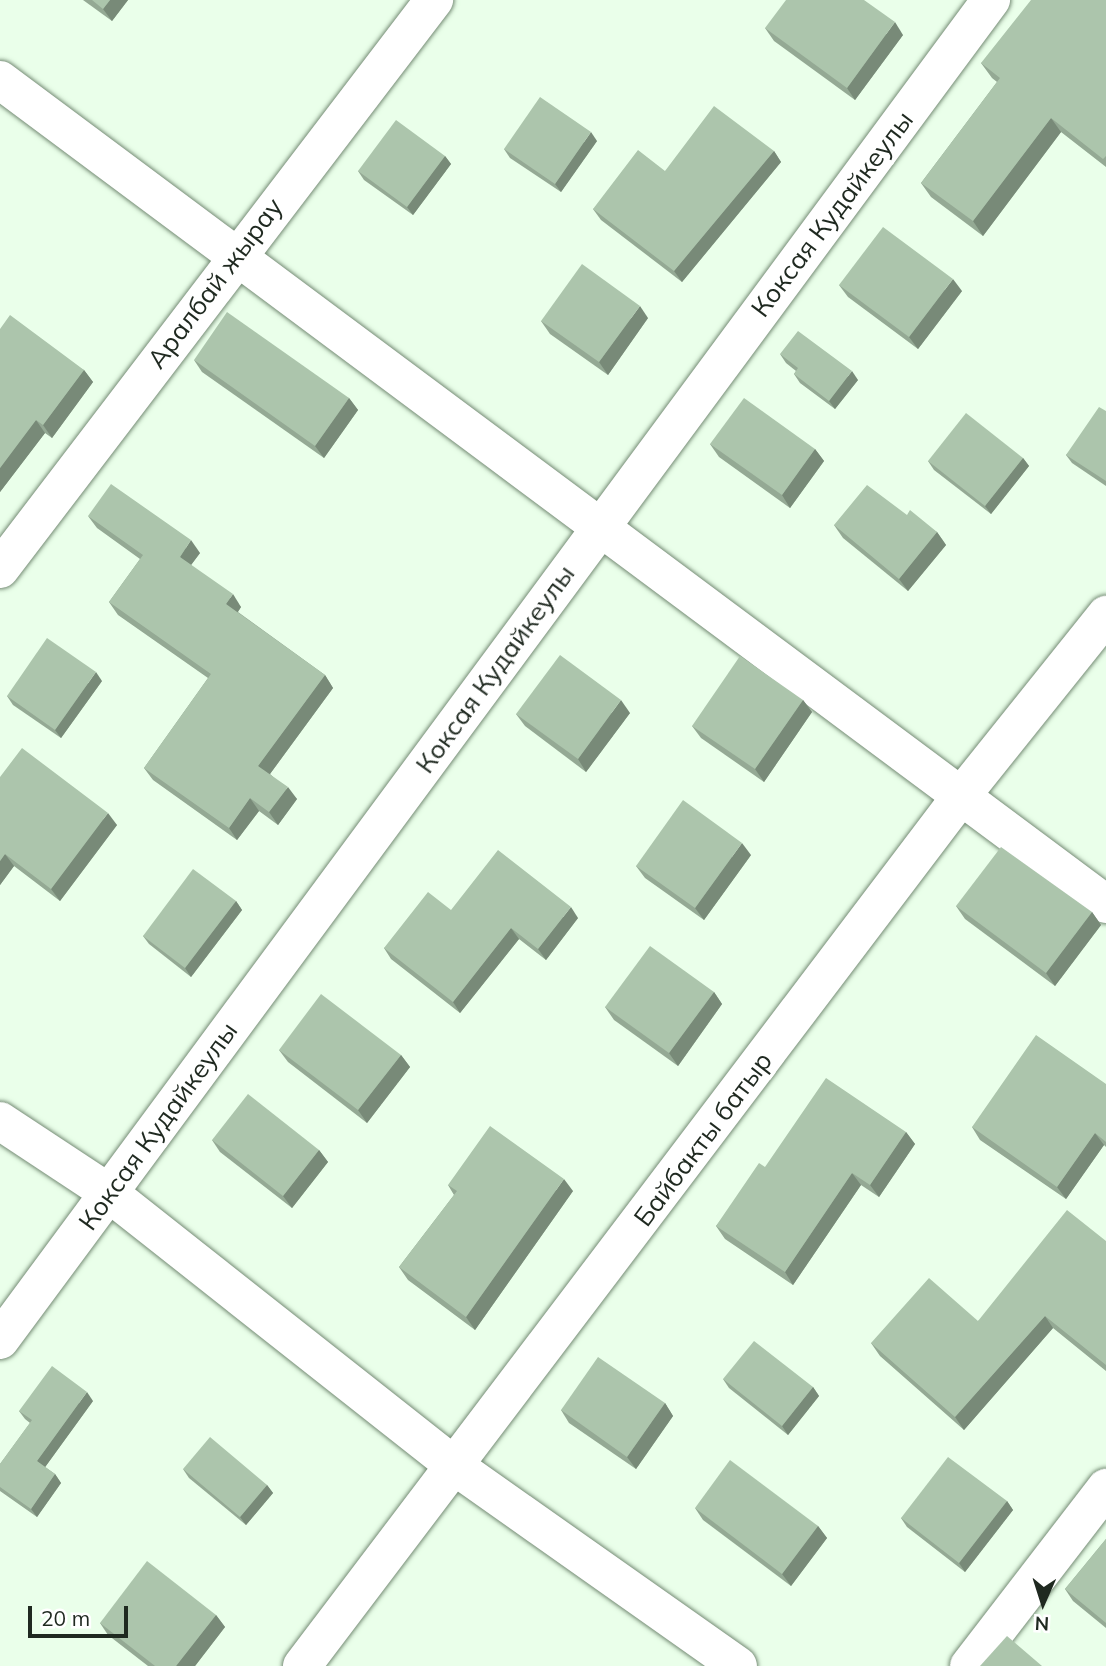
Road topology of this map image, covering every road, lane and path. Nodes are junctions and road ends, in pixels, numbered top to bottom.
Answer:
1 (433, 0) edge
2 (991, 0) edge
3 (0, 80) edge
4 (234, 256) junction
5 (600, 527) junction
6 (0, 569) edge
7 (1106, 615) edge
8 (962, 794) junction
9 (1106, 904) edge
10 (0, 1121) edge
11 (109, 1193) junction
12 (0, 1340) edge
13 (456, 1467) junction
14 (1106, 1488) edge
15 (302, 1666) edge
16 (738, 1666) edge
17 (969, 1666) edge

1 - 4 street, Аралбай жырау
2 - 5 street, Коксая Кудайкеулы
3 - 4 street
4 - 5 street
4 - 6 street, Аралбай жырау
5 - 8 street
5 - 11 street, Коксая Кудайкеулы
7 - 8 street, Байбакты батыр
8 - 9 street
8 - 13 street, Байбакты батыр
10 - 11 street
11 - 12 street, Коксая Кудайкеулы
11 - 13 street
13 - 15 street, Байбакты батыр
13 - 16 street
14 - 17 street

